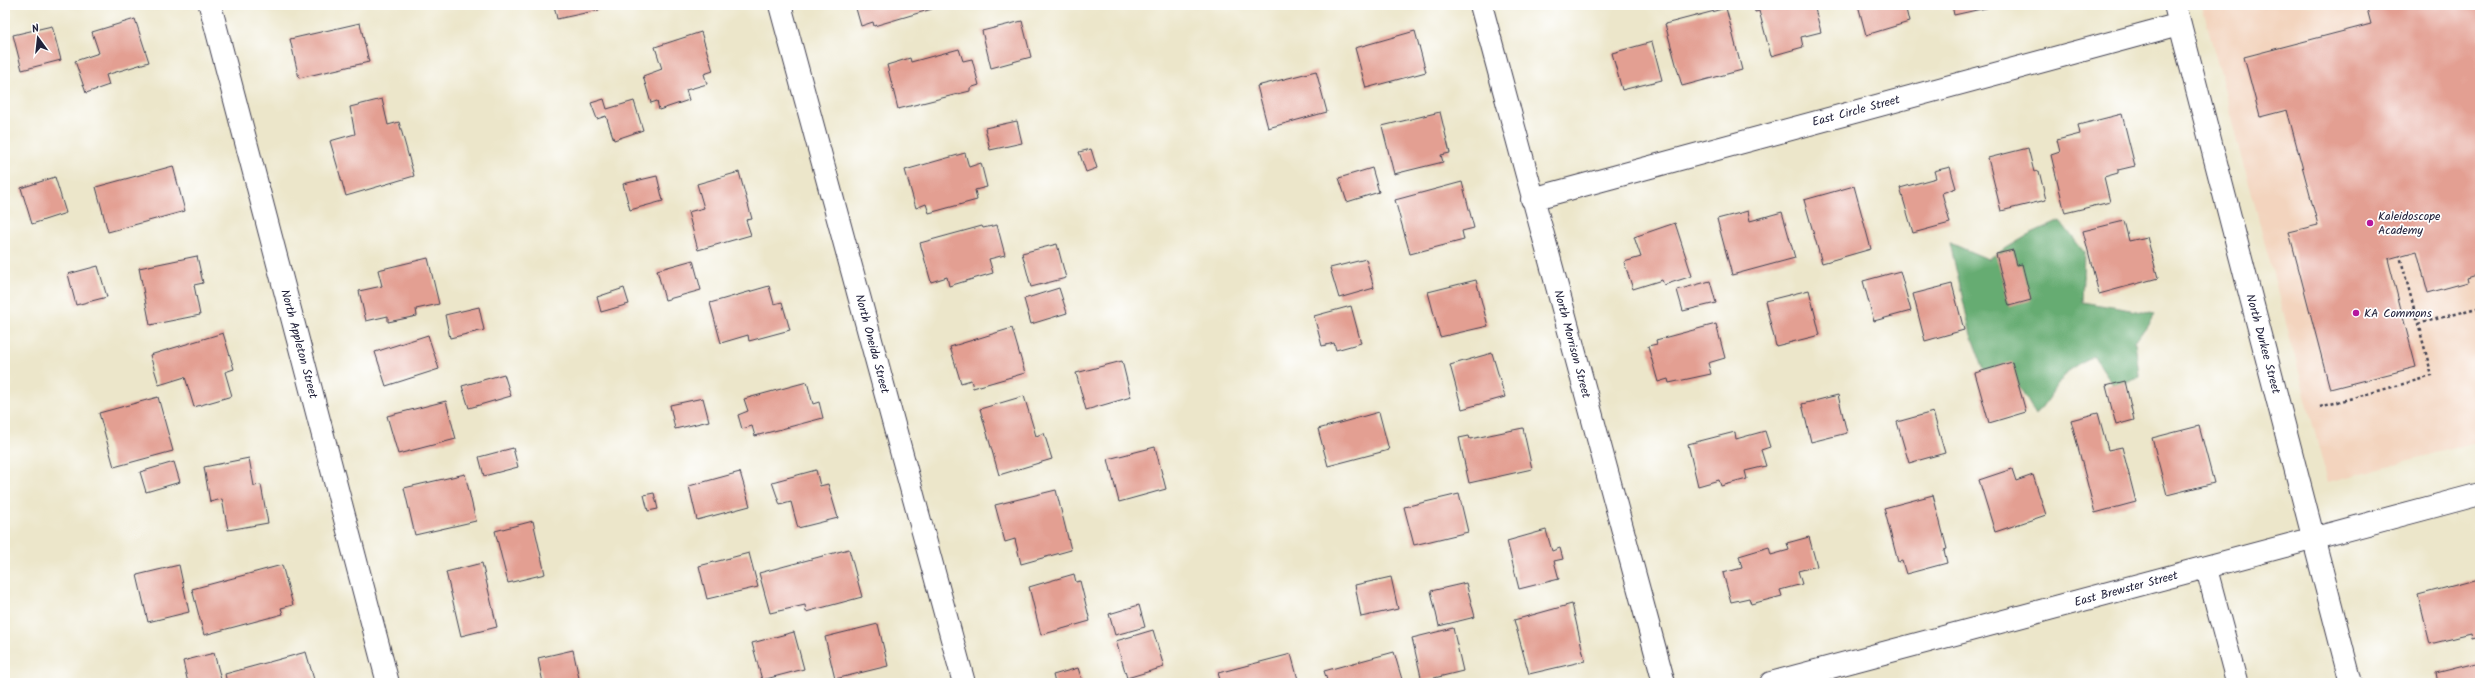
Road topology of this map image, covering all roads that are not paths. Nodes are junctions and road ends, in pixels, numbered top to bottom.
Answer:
1 (210, 5) edge
2 (780, 5) edge
3 (1481, 5) edge
4 (2177, 14) edge
5 (1532, 199) junction
6 (2480, 494) edge
7 (2314, 538) junction
8 (2206, 567) junction
9 (1784, 681) edge
10 (388, 683) edge
11 (964, 683) edge
12 (1664, 683) edge
13 (2237, 683) edge
14 (2351, 683) edge

1 - 10 street, North Appleton Street
2 - 11 street, North Oneida Street
3 - 5 street, North Morrison Street
4 - 5 street, East Circle Street
4 - 7 street, North Durkee Street
5 - 12 street, North Morrison Street
6 - 7 street, East Brewster Street
7 - 8 street, East Brewster Street
7 - 14 street, North Durkee Street
8 - 9 street, East Brewster Street
8 - 13 lane

